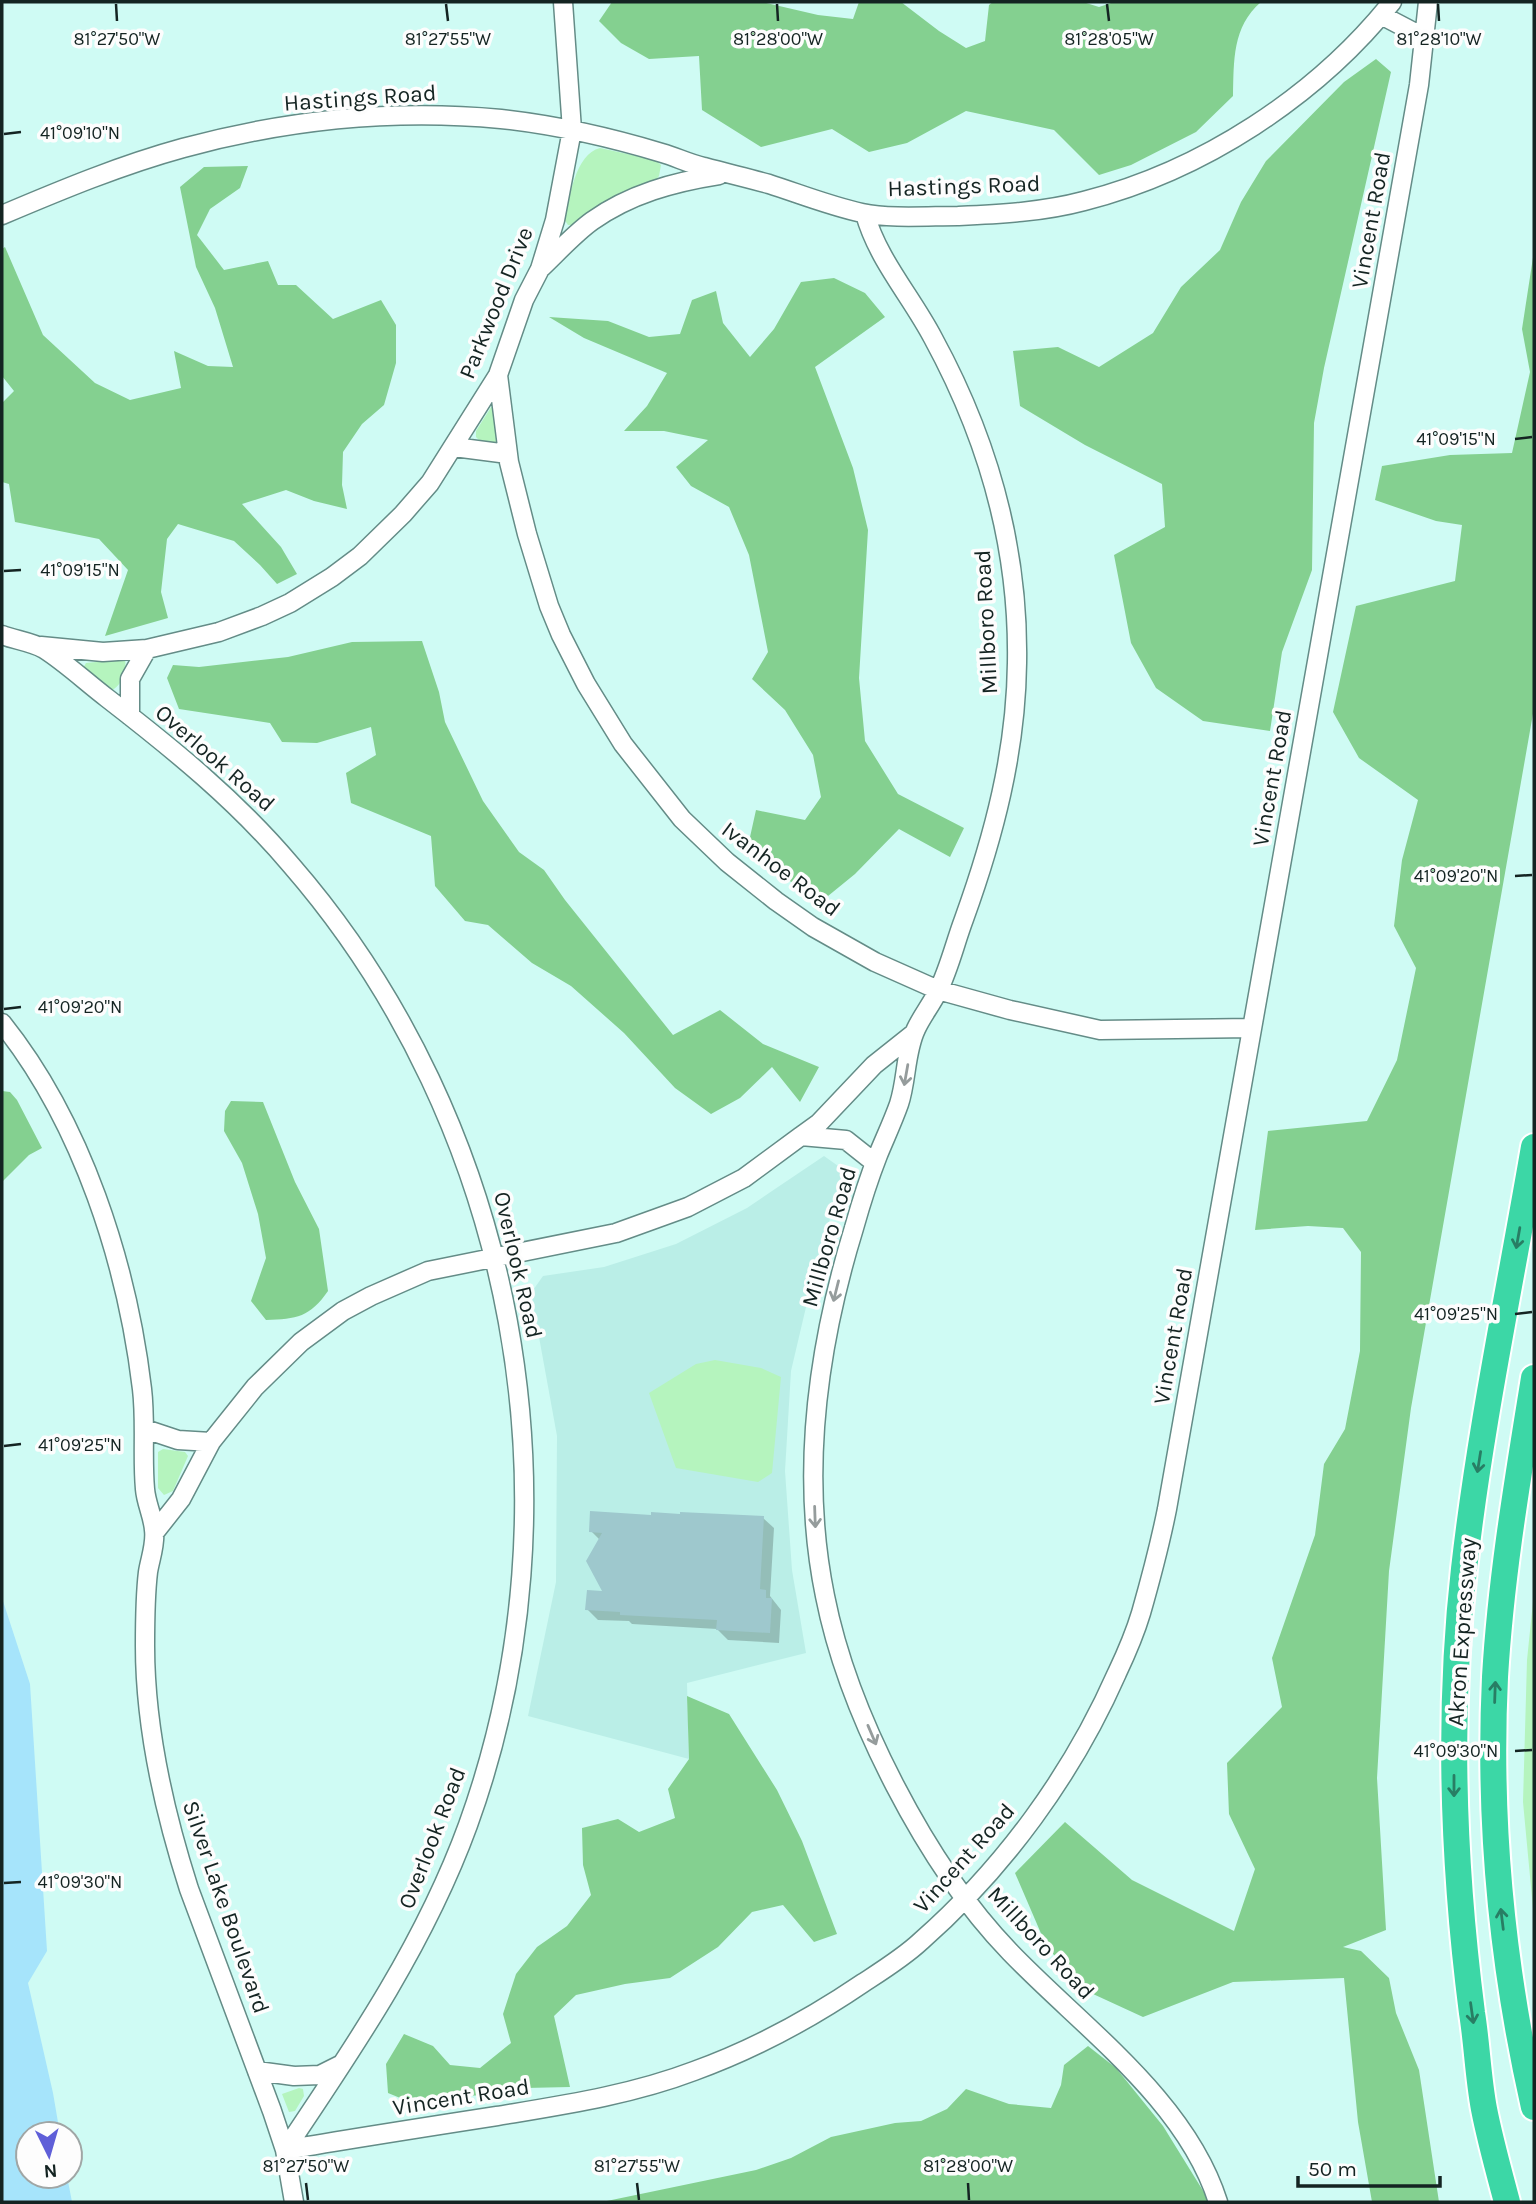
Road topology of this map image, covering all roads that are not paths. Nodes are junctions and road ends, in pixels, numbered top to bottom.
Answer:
1 (563, 2) edge
2 (1428, 2) edge
3 (1387, 9) edge
4 (1425, 38) junction
5 (572, 130) junction
6 (729, 173) junction
7 (865, 214) junction
8 (2, 215) edge
9 (540, 269) junction
10 (498, 375) junction
11 (454, 447) junction
12 (508, 454) junction
13 (2, 635) edge
14 (40, 646) junction
15 (147, 649) junction
16 (130, 716) junction
17 (939, 990) junction
18 (2, 1023) edge
19 (1252, 1028) junction
20 (913, 1034) junction
21 (801, 1136) junction
22 (1534, 1147) edge
23 (875, 1163) junction
24 (495, 1258) junction
25 (1534, 1378) edge
26 (145, 1429) junction
27 (211, 1443) junction
28 (155, 1532) junction
29 (966, 1899) junction
30 (343, 2064) junction
31 (257, 2071) junction
32 (1534, 2107) edge
33 (285, 2150) junction
34 (294, 2202) edge
35 (1219, 2202) edge
36 (1507, 2202) edge

1 - 5 street, Parkwood Drive
2 - 4 street, Vincent Road
3 - 4 street
3 - 7 street, Hastings Road
4 - 19 street, Vincent Road
5 - 6 street, Hastings Road
5 - 8 street, Hastings Road
5 - 9 street, Parkwood Drive
6 - 7 street, Hastings Road
6 - 9 street, Hastings Road
7 - 17 street, Millboro Road
9 - 10 street, Parkwood Drive
10 - 11 street, Parkwood Drive
10 - 12 street, Ivanhoe Road
11 - 12 street
11 - 15 street, Parkwood Drive
12 - 17 street, Ivanhoe Road
13 - 14 street, Overlook Road
14 - 15 street, Parkwood Drive
14 - 16 street, Overlook Road
15 - 16 street
16 - 24 street, Overlook Road
17 - 19 street, Ivanhoe Road
17 - 20 street, Millboro Road
18 - 26 street, Silver Lake Boulevard
19 - 29 street, Vincent Road
20 - 21 street
20 -> 23 street, Millboro Road
21 - 23 street
21 - 24 street
22 -> 36 highway, Akron Expressway
23 -> 29 street, Millboro Road
24 - 27 street
24 - 30 street, Overlook Road
32 -> 25 highway, Akron Expressway
26 - 27 street
26 - 28 street, Silver Lake Boulevard
27 - 28 street
28 - 31 street, Silver Lake Boulevard
29 - 33 street, Vincent Road
29 - 35 street, Millboro Road
30 - 31 street
30 - 33 street, Overlook Road
31 - 33 street, Silver Lake Boulevard
33 - 34 street, Silver Lake Boulevard

